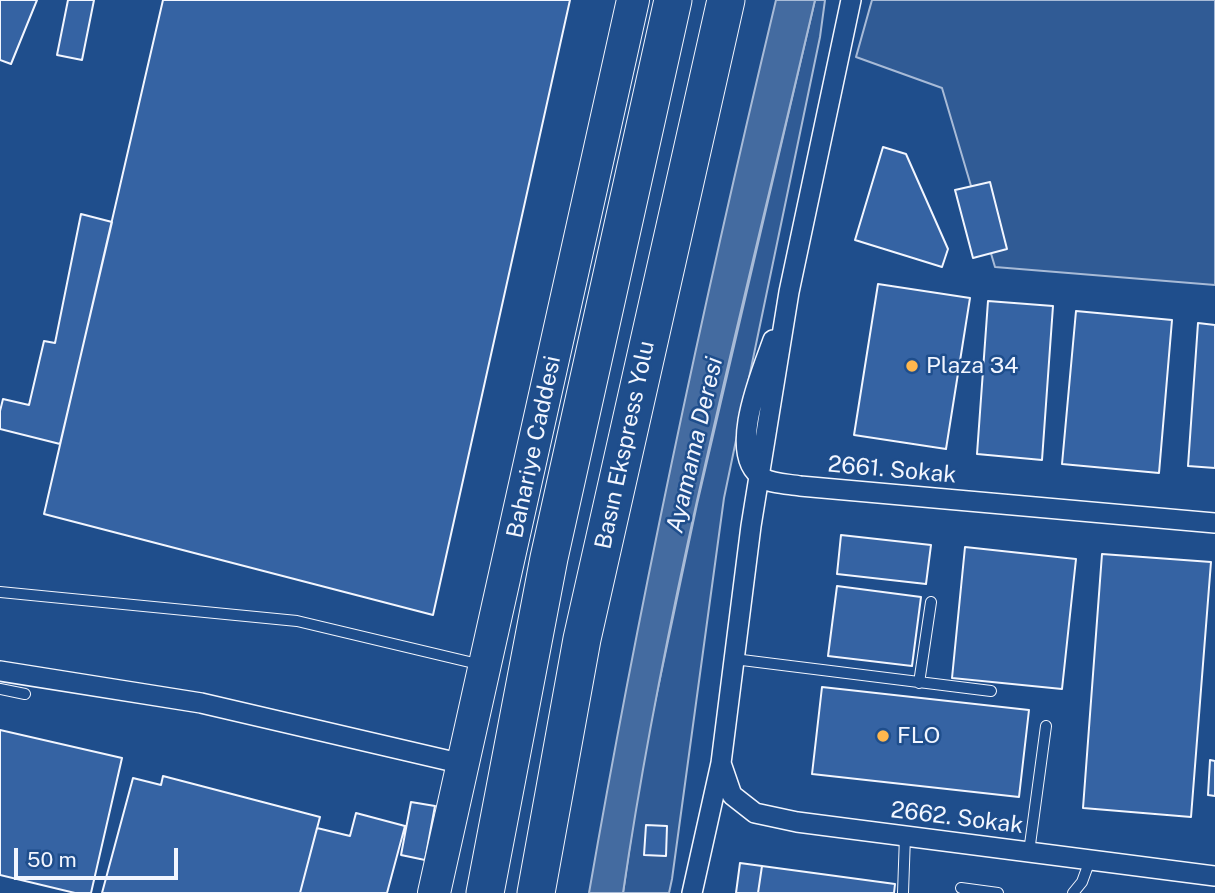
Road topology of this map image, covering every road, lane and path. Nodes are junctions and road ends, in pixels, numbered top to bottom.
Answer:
1 (633, 0) edge
2 (673, 0) edge
3 (726, 0) edge
4 (851, 0) edge
5 (760, 475) junction
6 (1215, 523) edge
7 (0, 592) edge
8 (931, 602) dead end
9 (734, 659) junction
10 (485, 666) junction
11 (0, 671) edge
12 (919, 683) junction
13 (0, 689) edge
14 (991, 691) dead end
15 (25, 694) dead end
16 (1046, 726) dead end
17 (721, 763) junction
18 (463, 764) junction
19 (905, 836) junction
20 (1029, 852) junction
21 (1090, 860) junction
22 (1215, 876) edge
23 (961, 888) dead end
24 (435, 893) edge
25 (485, 893) edge
26 (536, 893) edge
27 (692, 893) edge
28 (903, 893) edge
29 (999, 893) edge
30 (1073, 893) edge

1 - 10 main road, Bahariye Caddesi
2 - 25 highway
3 - 26 highway, Basın Ekspress Yolu
4 - 5 street
5 - 6 street, 2661. Sokak
5 - 9 street
7 - 10 lane
8 - 12 lane
9 - 12 lane
9 - 17 street
10 - 18 main road, Bahariye Caddesi
11 - 18 street
12 - 14 lane
13 - 15 lane
16 - 20 lane
17 - 19 street, 2662. Sokak
17 - 27 street
18 - 24 main road, Bahariye Caddesi
19 - 20 street, 2662. Sokak
19 - 28 lane
20 - 21 street, 2662. Sokak
21 - 22 street, 2662. Sokak
21 - 30 lane
23 - 29 lane

